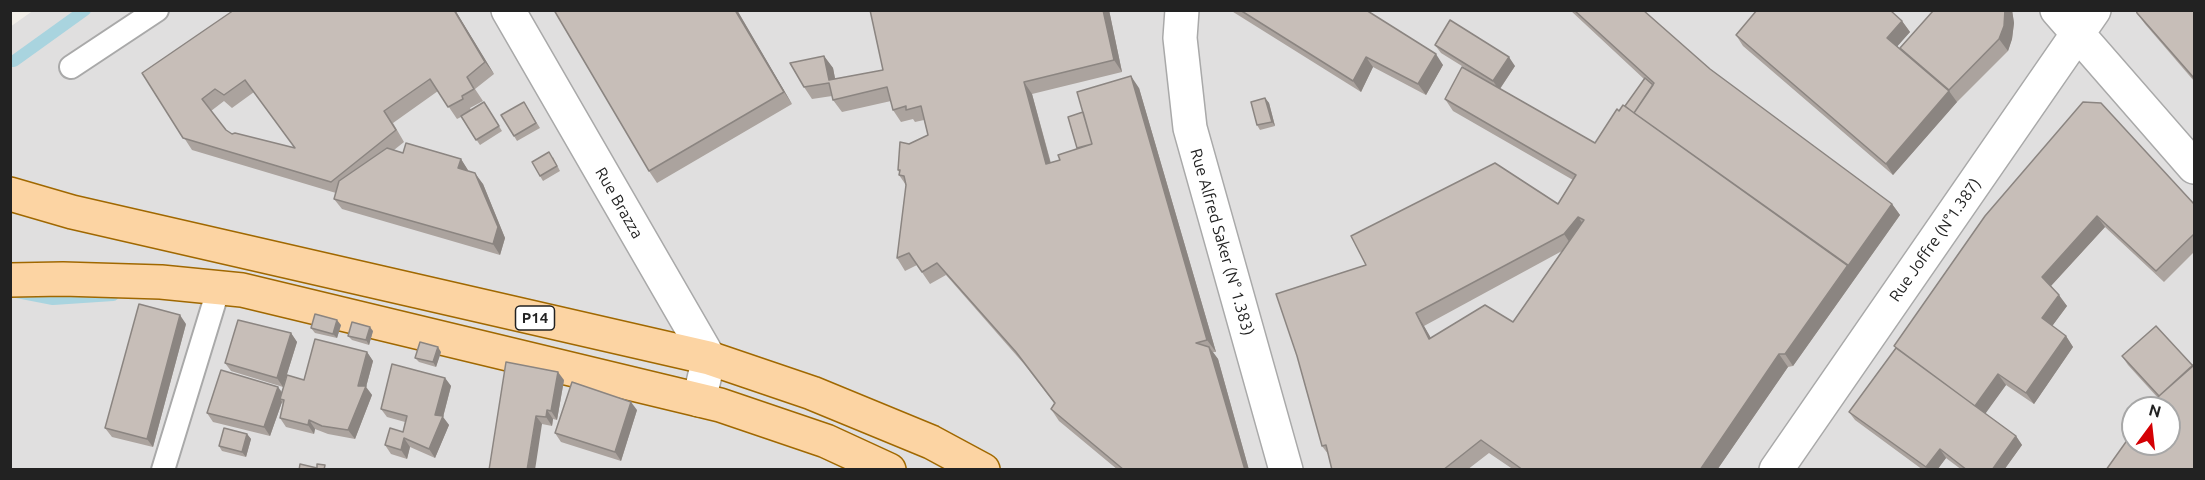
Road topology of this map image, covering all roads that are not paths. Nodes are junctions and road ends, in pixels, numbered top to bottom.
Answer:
1 (157, 10) edge
2 (508, 10) edge
3 (1182, 10) edge
4 (2076, 18) edge
5 (71, 67) dead end
6 (2194, 167) edge
7 (10, 194) edge
8 (10, 280) edge
9 (219, 287) junction
10 (709, 358) junction
11 (699, 400) junction
12 (164, 470) edge
13 (889, 470) edge
14 (983, 470) edge
15 (1286, 470) edge
16 (1776, 470) edge

1 - 5 lane
2 - 10 street, Rue Brazza
3 - 15 street, Rue Alfred Saker (N° 1.383)
4 - 6 street
4 - 16 street, Rue Joffre (N°1.387)
7 - 10 main road, P14
8 - 9 main road, P14
9 - 11 main road, P14
9 - 12 lane
10 - 11 street
10 - 14 main road, P14
11 - 13 main road, P14

